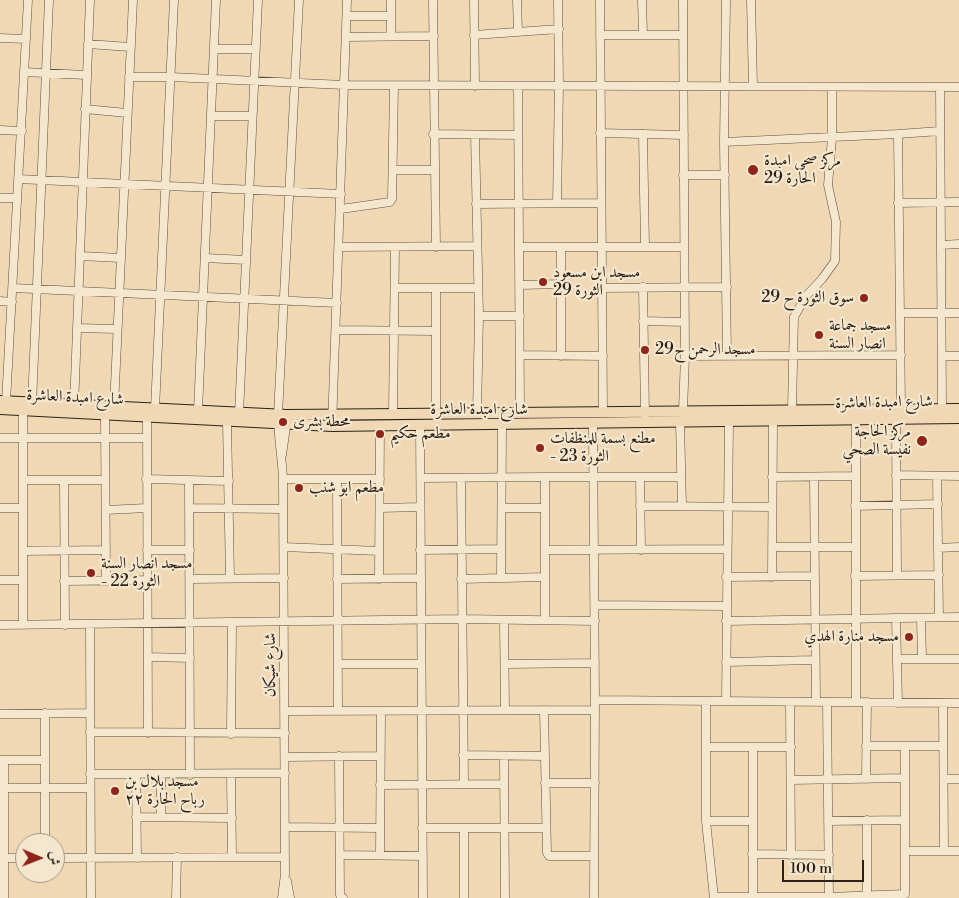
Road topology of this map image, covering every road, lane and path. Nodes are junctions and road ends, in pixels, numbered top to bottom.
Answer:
1 (28, 0) edge
2 (49, 0) edge
3 (90, 0) edge
4 (133, 0) edge
5 (174, 0) edge
6 (216, 0) edge
7 (258, 0) edge
8 (299, 0) edge
9 (347, 0) edge
10 (391, 0) edge
11 (433, 0) edge
12 (474, 0) edge
13 (517, 0) edge
14 (558, 0) edge
15 (600, 0) edge
16 (642, 0) edge
17 (683, 0) edge
18 (726, 0) edge
19 (751, 0) edge
20 (347, 16) junction
21 (391, 16) junction
22 (559, 30) junction
23 (518, 32) junction
24 (643, 34) junction
25 (684, 34) junction
26 (391, 35) junction
27 (474, 35) junction
28 (600, 35) junction
29 (434, 36) junction
30 (346, 37) junction
31 (0, 38) edge
32 (26, 40) junction
33 (88, 44) junction
34 (130, 47) junction
35 (214, 49) junction
36 (254, 49) junction
37 (24, 72) junction
38 (45, 74) junction
39 (86, 75) junction
40 (129, 77) junction
41 (171, 77) junction
42 (212, 79) junction
43 (253, 81) junction
44 (295, 84) junction
45 (344, 86) junction
46 (394, 86) junction
47 (433, 86) junction
48 (475, 86) junction
49 (518, 86) junction
50 (560, 86) junction
51 (601, 86) junction
52 (682, 86) junction
53 (725, 86) junction
54 (753, 86) junction
55 (832, 87) junction
56 (940, 87) junction
57 (959, 87) edge
58 (85, 109) junction
59 (127, 113) junction
60 (210, 116) junction
61 (251, 116) junction
62 (0, 130) edge
63 (22, 131) junction
64 (940, 131) junction
65 (600, 133) junction
66 (433, 134) junction
67 (643, 134) junction
68 (898, 134) junction
69 (475, 135) junction
70 (517, 135) junction
71 (684, 135) junction
72 (832, 138) junction
73 (724, 142) junction
74 (393, 170) junction
75 (434, 170) junction
76 (684, 175) junction
77 (725, 175) junction
78 (18, 180) junction
79 (43, 180) junction
80 (84, 183) junction
81 (124, 184) junction
82 (166, 186) junction
83 (208, 188) junction
84 (248, 189) junction
85 (289, 191) junction
86 (341, 194) junction
87 (0, 198) edge
88 (17, 198) junction
89 (941, 202) junction
90 (959, 202) edge
91 (557, 203) junction
92 (898, 203) junction
93 (476, 204) junction
94 (518, 204) junction
95 (601, 204) junction
96 (340, 209) junction
97 (941, 244) junction
98 (959, 244) edge
99 (339, 246) junction
100 (477, 246) junction
101 (602, 246) junction
102 (395, 247) junction
103 (436, 247) junction
104 (519, 247) junction
105 (561, 247) junction
106 (644, 247) junction
107 (684, 247) junction
108 (81, 256) junction
109 (120, 258) junction
110 (205, 258) junction
111 (246, 260) junction
112 (562, 284) junction
113 (519, 285) junction
114 (684, 286) junction
115 (643, 287) junction
116 (727, 287) junction
117 (13, 288) junction
118 (395, 288) junction
119 (436, 288) junction
120 (478, 288) junction
121 (602, 288) junction
122 (38, 289) junction
123 (79, 290) junction
124 (119, 293) junction
125 (161, 294) junction
126 (203, 296) junction
127 (245, 298) junction
128 (0, 301) edge
129 (284, 301) junction
130 (12, 302) junction
131 (337, 303) junction
132 (943, 313) junction
133 (900, 314) junction
134 (959, 314) edge
135 (479, 316) junction
136 (520, 316) junction
137 (643, 321) junction
138 (685, 322) junction
139 (77, 328) junction
140 (117, 329) junction
141 (336, 330) junction
142 (396, 331) junction
143 (436, 331) junction
144 (521, 355) junction
145 (901, 355) junction
146 (561, 356) junction
147 (603, 356) junction
148 (685, 356) junction
149 (727, 356) junction
150 (793, 356) junction
151 (943, 356) junction
152 (959, 356) edge
153 (2, 404) edge
154 (32, 404) junction
155 (74, 406) junction
156 (114, 407) junction
157 (155, 409) junction
158 (942, 409) junction
159 (959, 409) edge
160 (23, 410) junction
161 (792, 410) junction
162 (198, 411) junction
163 (604, 411) junction
164 (644, 411) junction
165 (683, 411) junction
166 (520, 413) junction
167 (105, 414) junction
168 (239, 414) junction
169 (331, 414) junction
170 (393, 414) junction
171 (436, 414) junction
172 (477, 414) junction
173 (899, 414) junction
174 (147, 416) junction
175 (959, 418) edge
176 (283, 419) junction
177 (490, 419) junction
178 (856, 419) junction
179 (730, 421) junction
180 (773, 421) junction
181 (227, 422) junction
182 (680, 422) junction
183 (645, 423) junction
184 (420, 424) junction
185 (593, 424) junction
186 (380, 425) junction
187 (502, 425) junction
188 (332, 426) junction
189 (0, 438) edge
190 (23, 438) junction
191 (105, 438) junction
192 (147, 438) junction
193 (896, 475) junction
194 (593, 476) junction
195 (855, 476) junction
196 (938, 476) junction
197 (959, 476) edge
198 (502, 477) junction
199 (545, 477) junction
200 (640, 477) junction
201 (681, 477) junction
202 (772, 477) junction
203 (420, 478) junction
204 (461, 478) junction
205 (814, 478) junction
206 (283, 479) junction
207 (337, 479) junction
208 (380, 479) junction
209 (23, 480) junction
210 (64, 480) junction
211 (105, 480) junction
212 (146, 480) junction
213 (189, 481) junction
214 (229, 481) junction
215 (938, 504) junction
216 (897, 505) junction
217 (640, 506) junction
218 (682, 506) junction
219 (855, 506) junction
220 (420, 507) junction
221 (728, 507) junction
222 (772, 507) junction
223 (0, 508) edge
224 (23, 508) junction
225 (147, 508) junction
226 (190, 508) junction
227 (230, 508) junction
228 (380, 508) junction
229 (502, 508) junction
230 (545, 508) junction
231 (284, 509) junction
232 (106, 510) junction
233 (284, 547) junction
234 (772, 547) junction
235 (814, 547) junction
236 (855, 547) junction
237 (959, 547) edge
238 (938, 548) junction
239 (502, 549) junction
240 (727, 549) junction
241 (65, 550) junction
242 (106, 550) junction
243 (147, 550) junction
244 (190, 550) junction
245 (337, 550) junction
246 (420, 550) junction
247 (461, 550) junction
248 (545, 550) junction
249 (594, 550) junction
250 (641, 550) junction
251 (23, 551) junction
252 (379, 551) junction
253 (897, 575) junction
254 (939, 575) junction
255 (814, 576) junction
256 (855, 576) junction
257 (545, 577) junction
258 (726, 577) junction
259 (772, 577) junction
260 (230, 578) junction
261 (284, 578) junction
262 (420, 578) junction
263 (501, 578) junction
264 (190, 579) junction
265 (338, 579) junction
266 (379, 579) junction
267 (461, 579) junction
268 (0, 580) edge
269 (23, 580) junction
270 (147, 580) junction
271 (64, 581) junction
272 (106, 581) junction
273 (594, 605) junction
274 (726, 606) junction
275 (959, 617) edge
276 (896, 618) junction
277 (922, 618) junction
278 (939, 618) junction
279 (462, 619) junction
280 (814, 619) junction
281 (855, 619) junction
282 (420, 620) junction
283 (504, 620) junction
284 (545, 620) junction
285 (595, 620) junction
286 (338, 621) junction
287 (726, 621) junction
288 (232, 623) junction
289 (284, 623) junction
290 (148, 624) junction
291 (190, 624) junction
292 (0, 625) edge
293 (23, 625) junction
294 (65, 625) junction
295 (90, 625) junction
296 (148, 657) junction
297 (190, 658) junction
298 (898, 659) junction
299 (922, 659) junction
300 (959, 659) edge
301 (815, 660) junction
302 (726, 662) junction
303 (595, 663) junction
304 (338, 664) junction
305 (421, 664) junction
306 (506, 664) junction
307 (595, 700) junction
308 (706, 701) junction
309 (726, 701) junction
310 (790, 702) junction
311 (816, 702) junction
312 (827, 702) junction
313 (856, 702) junction
314 (867, 702) junction
315 (898, 702) junction
316 (944, 703) junction
317 (959, 703) edge
318 (505, 710) junction
319 (544, 710) junction
320 (595, 710) junction
321 (284, 711) junction
322 (338, 711) junction
323 (381, 711) junction
324 (421, 711) junction
325 (463, 711) junction
326 (45, 713) junction
327 (90, 713) junction
328 (0, 714) edge
329 (90, 732) junction
330 (148, 733) junction
331 (285, 733) junction
332 (190, 734) junction
333 (231, 734) junction
334 (866, 746) junction
335 (905, 746) junction
336 (943, 746) junction
337 (706, 747) junction
338 (752, 747) junction
339 (791, 747) junction
340 (463, 755) junction
341 (339, 756) junction
342 (380, 756) junction
343 (504, 756) junction
344 (545, 756) junction
345 (285, 757) junction
346 (2, 760) edge
347 (44, 760) junction
348 (285, 773) junction
349 (90, 774) junction
350 (136, 775) junction
351 (161, 775) junction
352 (190, 775) junction
353 (231, 775) junction
354 (904, 778) junction
355 (866, 779) junction
356 (944, 779) junction
357 (959, 779) edge
358 (791, 780) junction
359 (828, 780) junction
360 (545, 783) junction
361 (595, 783) junction
362 (422, 784) junction
363 (464, 784) junction
364 (504, 784) junction
365 (380, 785) junction
366 (4, 788) junction
367 (44, 788) junction
368 (90, 788) junction
369 (136, 817) junction
370 (161, 817) junction
371 (232, 818) junction
372 (867, 820) junction
373 (905, 820) junction
374 (706, 821) junction
375 (752, 821) junction
376 (828, 821) junction
377 (285, 827) junction
378 (340, 828) junction
379 (379, 828) junction
380 (422, 828) junction
381 (464, 828) junction
382 (504, 828) junction
383 (546, 828) junction
384 (2, 830) edge
385 (44, 833) edge
386 (959, 850) edge
387 (944, 851) junction
388 (906, 852) junction
389 (752, 854) junction
390 (829, 854) junction
391 (340, 855) junction
392 (380, 855) junction
393 (422, 856) junction
394 (594, 856) junction
395 (791, 856) junction
396 (232, 857) junction
397 (285, 857) junction
398 (4, 858) junction
399 (15, 858) edge
400 (65, 858) edge
401 (91, 858) junction
402 (137, 858) junction
403 (177, 858) junction
404 (285, 874) junction
405 (867, 896) junction
406 (714, 897) edge
407 (4, 898) edge
408 (91, 898) edge
409 (176, 898) edge
410 (282, 898) edge
411 (290, 898) edge
412 (343, 898) edge
413 (423, 898) edge
414 (464, 898) edge
415 (505, 898) edge
416 (594, 898) edge
417 (753, 898) edge
418 (829, 898) edge

1 - 32 street
2 - 38 street
3 - 33 street
4 - 34 street
5 - 41 street
6 - 35 street
7 - 36 street
8 - 44 street, شارع شيكان
9 - 20 street
10 - 21 street
11 - 29 street
12 - 27 street
13 - 23 street
14 - 22 street
15 - 28 street
16 - 24 street
17 - 25 street
18 - 53 street
19 - 54 street
20 - 21 street
20 - 30 street
21 - 26 street
22 - 23 street
22 - 50 street
23 - 27 street
24 - 25 street
24 - 28 street
25 - 52 street
26 - 29 street
26 - 30 street
27 - 48 street
28 - 51 street
29 - 47 street
30 - 45 street
31 - 32 street
32 - 37 street
33 - 34 street
33 - 39 street
34 - 40 street
35 - 36 street
35 - 42 street
36 - 43 street
37 - 38 street
37 - 63 street
38 - 39 street
38 - 79 street
39 - 58 street
40 - 41 street
40 - 59 street
41 - 42 street
41 - 82 street
42 - 43 street
42 - 60 street
43 - 44 street
43 - 61 street
44 - 45 street
44 - 85 street, شارع شيكان
45 - 46 street
45 - 86 street
46 - 47 street
46 - 74 street
47 - 48 street
47 - 66 street
48 - 49 street
49 - 50 street
49 - 70 street
50 - 51 street
50 - 91 street
51 - 52 street
51 - 65 street
52 - 53 street
52 - 71 street
53 - 54 street
53 - 73 street
54 - 55 street
55 - 56 street
55 - 72 street
56 - 57 street
56 - 64 street
58 - 59 street
58 - 80 street
59 - 81 street
60 - 61 street
60 - 83 street
61 - 84 street
62 - 63 street
63 - 78 street
64 - 68 street
64 - 89 street
65 - 67 street
65 - 95 street
66 - 69 street
66 - 75 street
67 - 71 street
67 - 106 street
68 - 72 street
68 - 92 street
69 - 70 street
69 - 93 street
70 - 94 street
71 - 76 street
72 - 73 street
72 - 150 street
73 - 77 street
74 - 75 street
74 - 96 street
75 - 103 street
76 - 77 street
76 - 107 street
77 - 116 street
78 - 79 street
78 - 88 street
79 - 80 street
79 - 122 street
80 - 81 street
80 - 108 street
81 - 82 street
81 - 109 street
82 - 83 street
82 - 125 street
83 - 84 street
83 - 110 street
84 - 85 street
84 - 111 street
85 - 86 street
85 - 129 street, شارع شيكان
86 - 96 street
87 - 88 street
88 - 117 street
89 - 90 street
89 - 92 street
89 - 97 street
91 - 94 street
91 - 95 street
92 - 133 street
93 - 94 street
93 - 100 street
94 - 104 street
95 - 101 street
96 - 99 street
97 - 98 street
97 - 132 street
99 - 102 street
99 - 131 street
100 - 103 street
100 - 120 street
101 - 105 street
101 - 106 street
101 - 121 street
102 - 103 street
102 - 118 street
104 - 105 street
104 - 113 street
105 - 112 street
106 - 107 street
107 - 114 street
108 - 109 street
108 - 123 street
109 - 124 street
110 - 111 street
110 - 126 street
111 - 127 street
112 - 113 street
112 - 146 street
113 - 136 street
114 - 115 street
114 - 116 street
114 - 138 street
115 - 121 street
115 - 137 street
116 - 149 street
117 - 122 street
117 - 130 street
118 - 119 street
118 - 142 street
119 - 120 street
119 - 143 street
120 - 135 street
121 - 147 street
122 - 123 street
122 - 154 street
123 - 124 street
123 - 139 street
124 - 125 street
124 - 140 street
125 - 126 street
125 - 157 street
126 - 127 street
126 - 162 street
127 - 129 street
127 - 168 street
128 - 130 street
129 - 131 street
129 - 176 street, شارع شيكان
130 - 153 street
131 - 141 street
132 - 133 street
132 - 134 street
132 - 151 street
133 - 145 street
135 - 136 street
135 - 172 street
136 - 144 street
137 - 138 street
137 - 164 street
138 - 148 street
139 - 140 street
139 - 155 street
140 - 156 street
141 - 142 street
141 - 169 street
142 - 143 street
142 - 170 street
143 - 171 street
144 - 146 street
144 - 166 street
145 - 150 street
145 - 173 street
146 - 147 street
147 - 163 street
148 - 149 street
148 - 165 street
149 - 150 street
150 - 161 street
151 - 152 street
151 - 158 street
153 - 154 main road, شارع امبدة العاشرة
153 - 160 main road, شارع امبدة العاشرة
154 - 155 main road, شارع امبدة العاشرة
155 - 156 main road, شارع امبدة العاشرة
156 - 157 main road, شارع امبدة العاشرة
157 - 162 main road, شارع امبدة العاشرة
158 - 159 main road, شارع امبدة العاشرة
158 - 173 main road, شارع امبدة العاشرة
160 - 167 main road, شارع امبدة العاشرة
160 - 190 street
161 - 165 main road, شارع امبدة العاشرة
161 - 173 main road, شارع امبدة العاشرة
162 - 168 main road, شارع امبدة العاشرة
163 - 164 main road, شارع امبدة العاشرة
163 - 166 main road, شارع امبدة العاشرة
164 - 165 main road, شارع امبدة العاشرة
164 - 183 street
166 - 177 main road, شارع امبدة العاشرة
167 - 174 main road, شارع امبدة العاشرة
167 - 191 street
168 - 176 main road, شارع امبدة العاشرة
169 - 170 main road, شارع امبدة العاشرة
169 - 176 main road, شارع امبدة العاشرة
169 - 188 street
170 - 171 main road, شارع امبدة العاشرة
171 - 172 main road, شارع امبدة العاشرة
172 - 177 main road, شارع امبدة العاشرة
173 - 175 main road, شارع امبدة العاشرة
173 - 178 main road, شارع امبدة العاشرة
173 - 193 street
174 - 181 main road, شارع امبدة العاشرة
174 - 192 street
176 - 181 main road, شارع امبدة العاشرة
176 - 188 main road, شارع امبدة العاشرة
176 - 206 street, شارع شيكان
177 - 184 main road, شارع امبدة العاشرة
177 - 187 main road, شارع امبدة العاشرة
178 - 180 main road, شارع امبدة العاشرة
178 - 195 street
179 - 180 main road, شارع امبدة العاشرة
179 - 182 main road, شارع امبدة العاشرة
179 - 221 street
180 - 202 street
181 - 214 street
182 - 183 main road, شارع امبدة العاشرة
182 - 201 street
183 - 185 main road, شارع امبدة العاشرة
184 - 186 main road, شارع امبدة العاشرة
184 - 203 street
185 - 187 main road, شارع امبدة العاشرة
185 - 194 street
186 - 188 main road, شارع امبدة العاشرة
186 - 208 street
187 - 198 street
189 - 190 street
190 - 191 street
190 - 209 street
191 - 192 street
191 - 211 street
192 - 212 street
193 - 196 street
193 - 216 street
194 - 199 street
194 - 200 street
194 - 249 street
195 - 205 street
195 - 219 street
196 - 197 street
196 - 215 street
198 - 199 street
198 - 204 street
198 - 229 street
199 - 230 street
200 - 201 street
200 - 217 street
201 - 218 street
202 - 205 street
202 - 222 street
203 - 204 street
203 - 220 street
204 - 247 street
205 - 235 street
206 - 207 street
206 - 231 street, شارع شيكان
207 - 208 street
207 - 245 street
208 - 228 street
209 - 210 street
209 - 224 street
210 - 211 street
210 - 241 street
211 - 232 street
212 - 213 street
212 - 225 street
213 - 214 street
213 - 226 street
214 - 227 street
215 - 216 street
215 - 238 street
216 - 219 street
216 - 253 street
217 - 218 street
217 - 250 street
218 - 221 street
219 - 236 street
220 - 228 street
220 - 246 street
221 - 222 street
221 - 240 street
222 - 234 street
223 - 224 street
224 - 251 street
225 - 232 street
225 - 243 street
226 - 227 street
226 - 244 street
227 - 231 street
227 - 260 street
228 - 252 street
229 - 230 street
229 - 239 street
230 - 248 street
231 - 233 street, شارع شيكان
232 - 242 street
233 - 245 street
233 - 261 street, شارع شيكان
234 - 235 street
234 - 259 street
235 - 236 street
235 - 255 street
236 - 256 street
237 - 238 street
238 - 254 street
239 - 247 street
239 - 263 street
240 - 250 street
240 - 258 street
241 - 242 street
241 - 251 street
241 - 271 street
242 - 272 street
243 - 244 street
243 - 270 street
244 - 264 street
245 - 252 street
245 - 265 street
246 - 247 street
246 - 262 street
247 - 267 street
248 - 249 street
248 - 257 street
249 - 250 street
249 - 273 street
251 - 269 street
252 - 266 street
253 - 254 street
253 - 256 street
254 - 278 street
255 - 259 street
255 - 280 street
256 - 281 street
257 - 263 street
257 - 284 street
258 - 259 street
258 - 274 street
260 - 261 street
260 - 264 street
261 - 289 street, شارع شيكان
262 - 266 street
262 - 282 street
263 - 267 street
264 - 291 street
265 - 266 street
265 - 286 street
267 - 279 street
268 - 269 street
269 - 293 street
270 - 272 street
270 - 290 street
271 - 272 street
271 - 294 street
273 - 274 street
273 - 285 street
274 - 287 street
275 - 278 street
276 - 277 street
276 - 281 street
276 - 298 street
277 - 278 street
277 - 299 street
279 - 282 street
279 - 283 street
279 - 325 street
280 - 281 street
280 - 287 street
280 - 301 street
281 - 313 street
282 - 286 street
282 - 305 street
283 - 284 street
283 - 306 street
284 - 285 street
285 - 303 street
286 - 289 street
286 - 304 street
287 - 302 street
288 - 289 street
288 - 291 street
288 - 333 street
289 - 321 street, شارع شيكان
290 - 291 street
290 - 295 street
290 - 296 street
291 - 297 street
292 - 293 street
293 - 294 street
294 - 295 street
295 - 327 street
296 - 297 street
296 - 330 street
297 - 332 street
298 - 299 street
298 - 315 street
299 - 300 street
301 - 302 street
301 - 311 street
302 - 309 street
303 - 306 street
303 - 307 street
304 - 305 street
304 - 322 street
305 - 324 street
306 - 318 street
307 - 308 street
307 - 320 street
308 - 309 street
308 - 337 street
309 - 310 street
310 - 311 street
310 - 339 street
311 - 312 street
312 - 313 street
312 - 359 street
313 - 314 street
314 - 315 street
314 - 334 street
315 - 316 street
316 - 317 street
316 - 336 street
318 - 319 street
318 - 325 street
319 - 320 street
319 - 344 street
320 - 361 street
321 - 322 street
321 - 331 street, شارع شيكان
322 - 323 street
323 - 324 street
323 - 342 street
324 - 325 street
324 - 362 street
325 - 340 street
326 - 327 street
326 - 328 street
326 - 347 street
327 - 329 street
329 - 330 street
329 - 349 street
330 - 332 street
331 - 333 street
331 - 345 street, شارع شيكان
332 - 333 street
332 - 352 street
334 - 335 street
334 - 355 street
335 - 336 street
335 - 354 street
336 - 356 street
337 - 338 street
337 - 374 street
338 - 339 street
338 - 375 street
339 - 358 street
340 - 343 street
340 - 363 street
341 - 342 street
341 - 345 street
341 - 378 street
342 - 365 street
343 - 344 street
343 - 364 street
344 - 360 street
345 - 348 street, شارع شيكان
346 - 347 street
346 - 366 street
347 - 367 street
348 - 353 street
348 - 377 street, شارع شيكان
349 - 350 street
349 - 368 street
350 - 351 street
350 - 369 street
351 - 352 street
351 - 370 street
352 - 353 street
353 - 371 street
354 - 355 street
354 - 373 street
355 - 359 street
356 - 357 street
356 - 387 street
358 - 359 street
358 - 395 street
359 - 376 street
360 - 361 street
360 - 383 street
361 - 394 street
362 - 363 street
362 - 365 street
362 - 380 street
363 - 364 street
364 - 382 street
365 - 379 street
366 - 367 street
366 - 384 street
367 - 368 street
367 - 385 street
368 - 401 street
369 - 370 street
369 - 402 street
370 - 371 street
371 - 396 street
372 - 373 street
372 - 376 street
372 - 405 street
373 - 388 street
374 - 375 street
374 - 406 street
375 - 389 street
376 - 390 street
377 - 378 street
377 - 397 street, شارع شيكان
378 - 379 street
378 - 391 street
379 - 392 street
380 - 381 street
380 - 393 street
381 - 382 street
381 - 414 street
382 - 383 street
382 - 415 street
383 - 394 street
384 - 398 street
386 - 387 street
387 - 388 street
388 - 405 street
389 - 395 street
389 - 417 street
390 - 395 street
390 - 418 street
391 - 392 street
391 - 412 street
392 - 393 street
393 - 413 street
394 - 416 street
396 - 397 street
396 - 403 street
397 - 404 street, شارع شيكان
398 - 399 street
398 - 407 street
400 - 401 street
401 - 402 street
401 - 408 street
402 - 403 street
403 - 409 street
404 - 410 street, شارع شيكان
404 - 411 street, شارع شيكان
405 - 418 street
406 - 417 street
417 - 418 street

